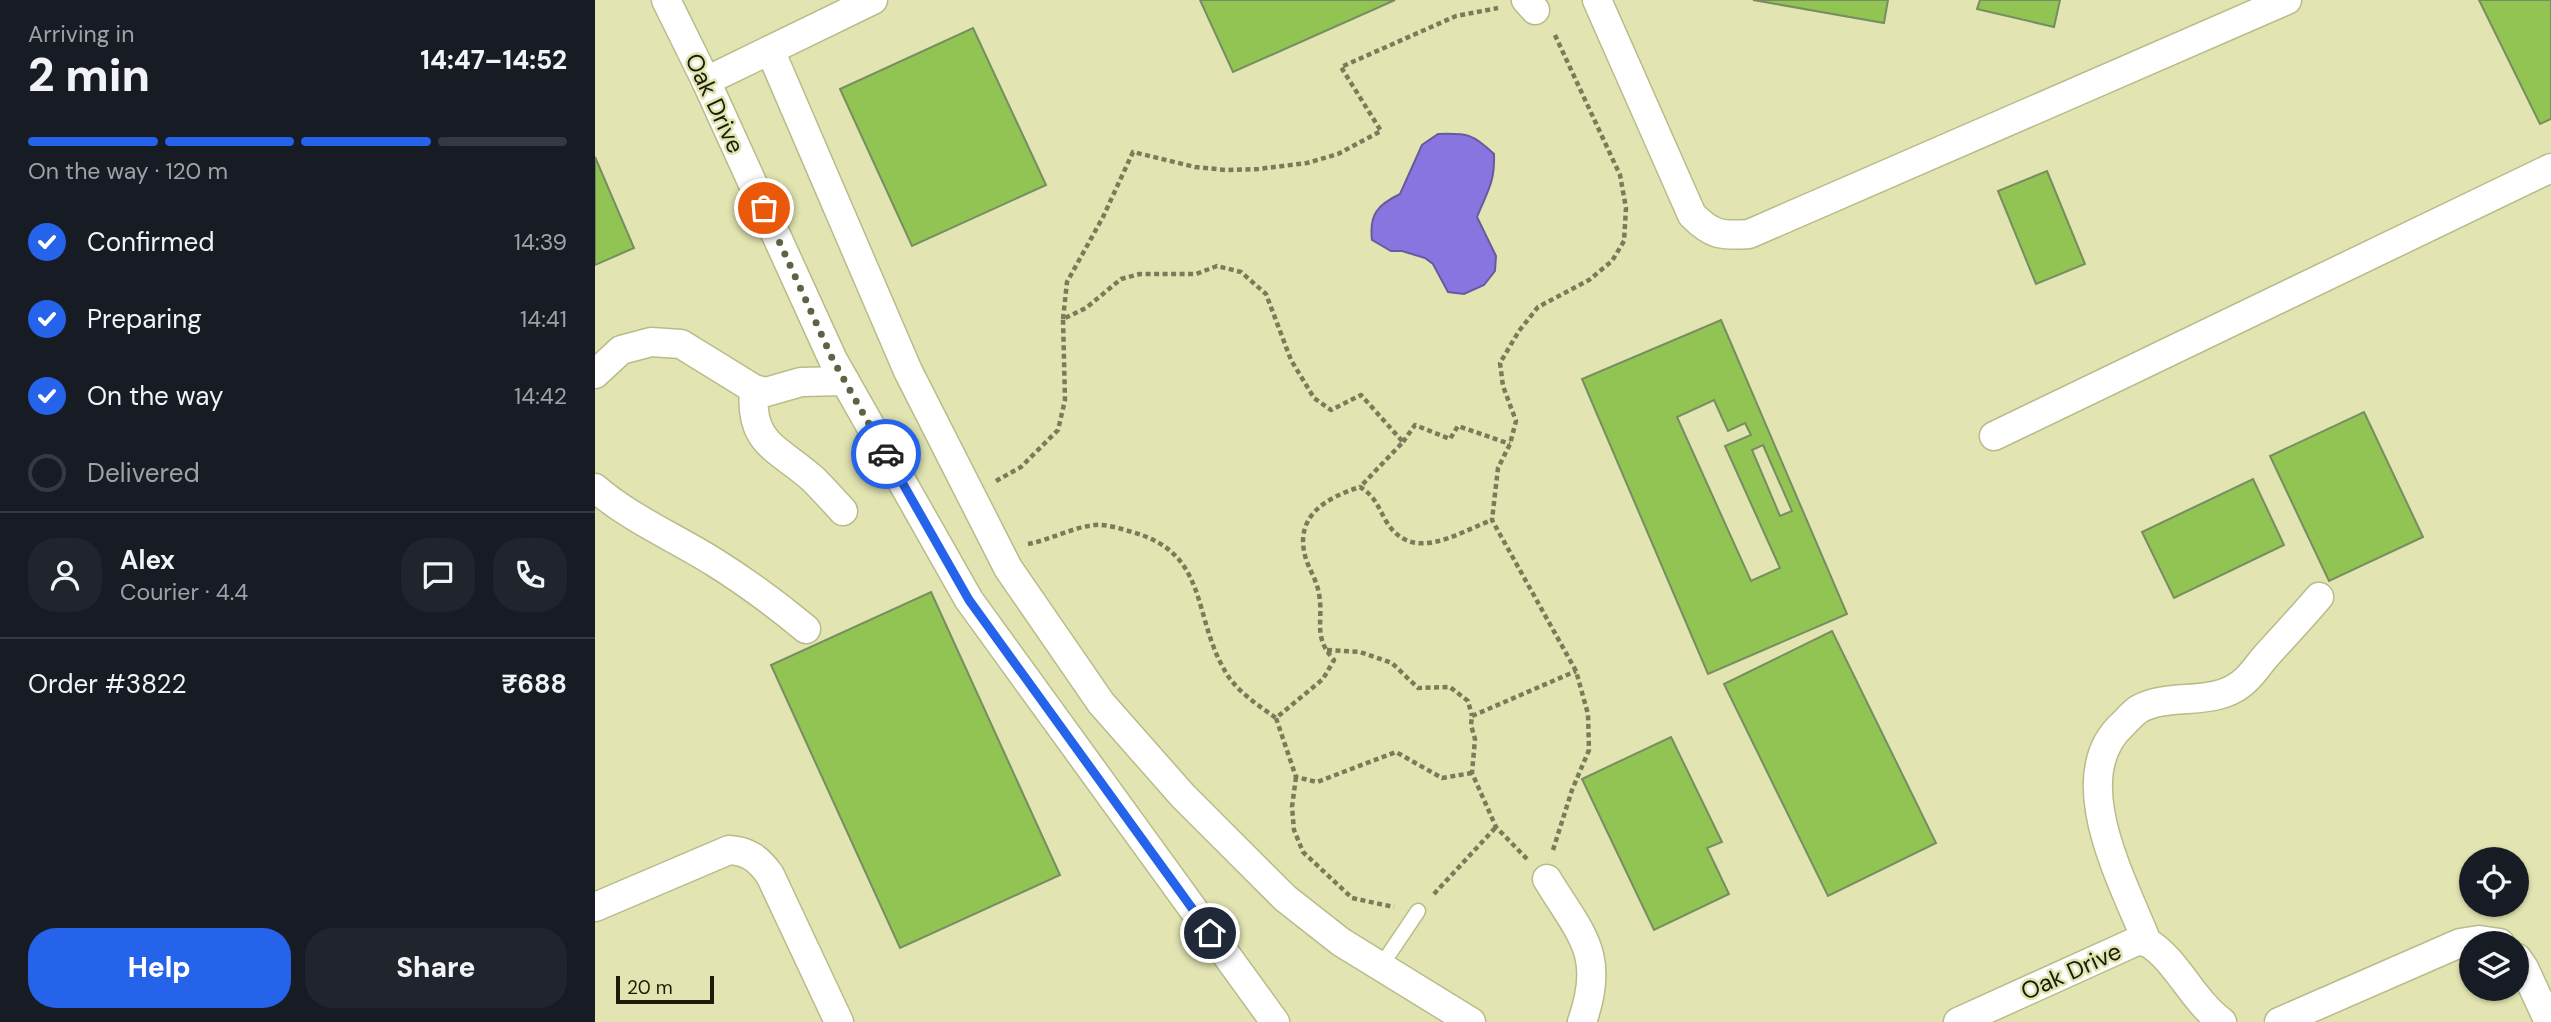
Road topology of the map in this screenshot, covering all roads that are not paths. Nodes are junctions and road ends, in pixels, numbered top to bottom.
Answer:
1 (666, 0) edge
2 (873, 0) edge
3 (1597, 0) edge
4 (2287, 0) edge
5 (770, 50) junction
6 (706, 81) junction
7 (2551, 168) edge
8 (595, 374) edge
9 (845, 381) junction
10 (754, 389) junction
11 (1994, 436) dead end
12 (595, 488) edge
13 (843, 511) dead end
14 (2319, 597) dead end
15 (806, 629) dead end
16 (1547, 879) road end
17 (595, 907) edge
18 (1418, 911) road end
19 (2147, 942) junction
20 (2459, 943) edge
21 (1381, 966) junction
22 (2529, 979) edge
23 (839, 1022) edge
24 (1275, 1022) edge
25 (1471, 1022) edge
26 (1582, 1022) edge
27 (1958, 1022) edge
28 (2222, 1022) edge
29 (2279, 1022) edge
30 (2549, 1022) edge

1 - 6 street, Oak Drive
2 - 5 street
3 - 4 street
5 - 6 street
5 - 21 street
6 - 9 street, Oak Drive
7 - 11 street
8 - 10 street
9 - 10 street
9 - 24 street, Oak Drive
10 - 13 street
12 - 15 street
14 - 19 street
16 - 26 street
17 - 23 street
18 - 21 lane
19 - 27 street, Oak Drive
19 - 28 street
20 - 29 street
21 - 25 street
22 - 30 street

